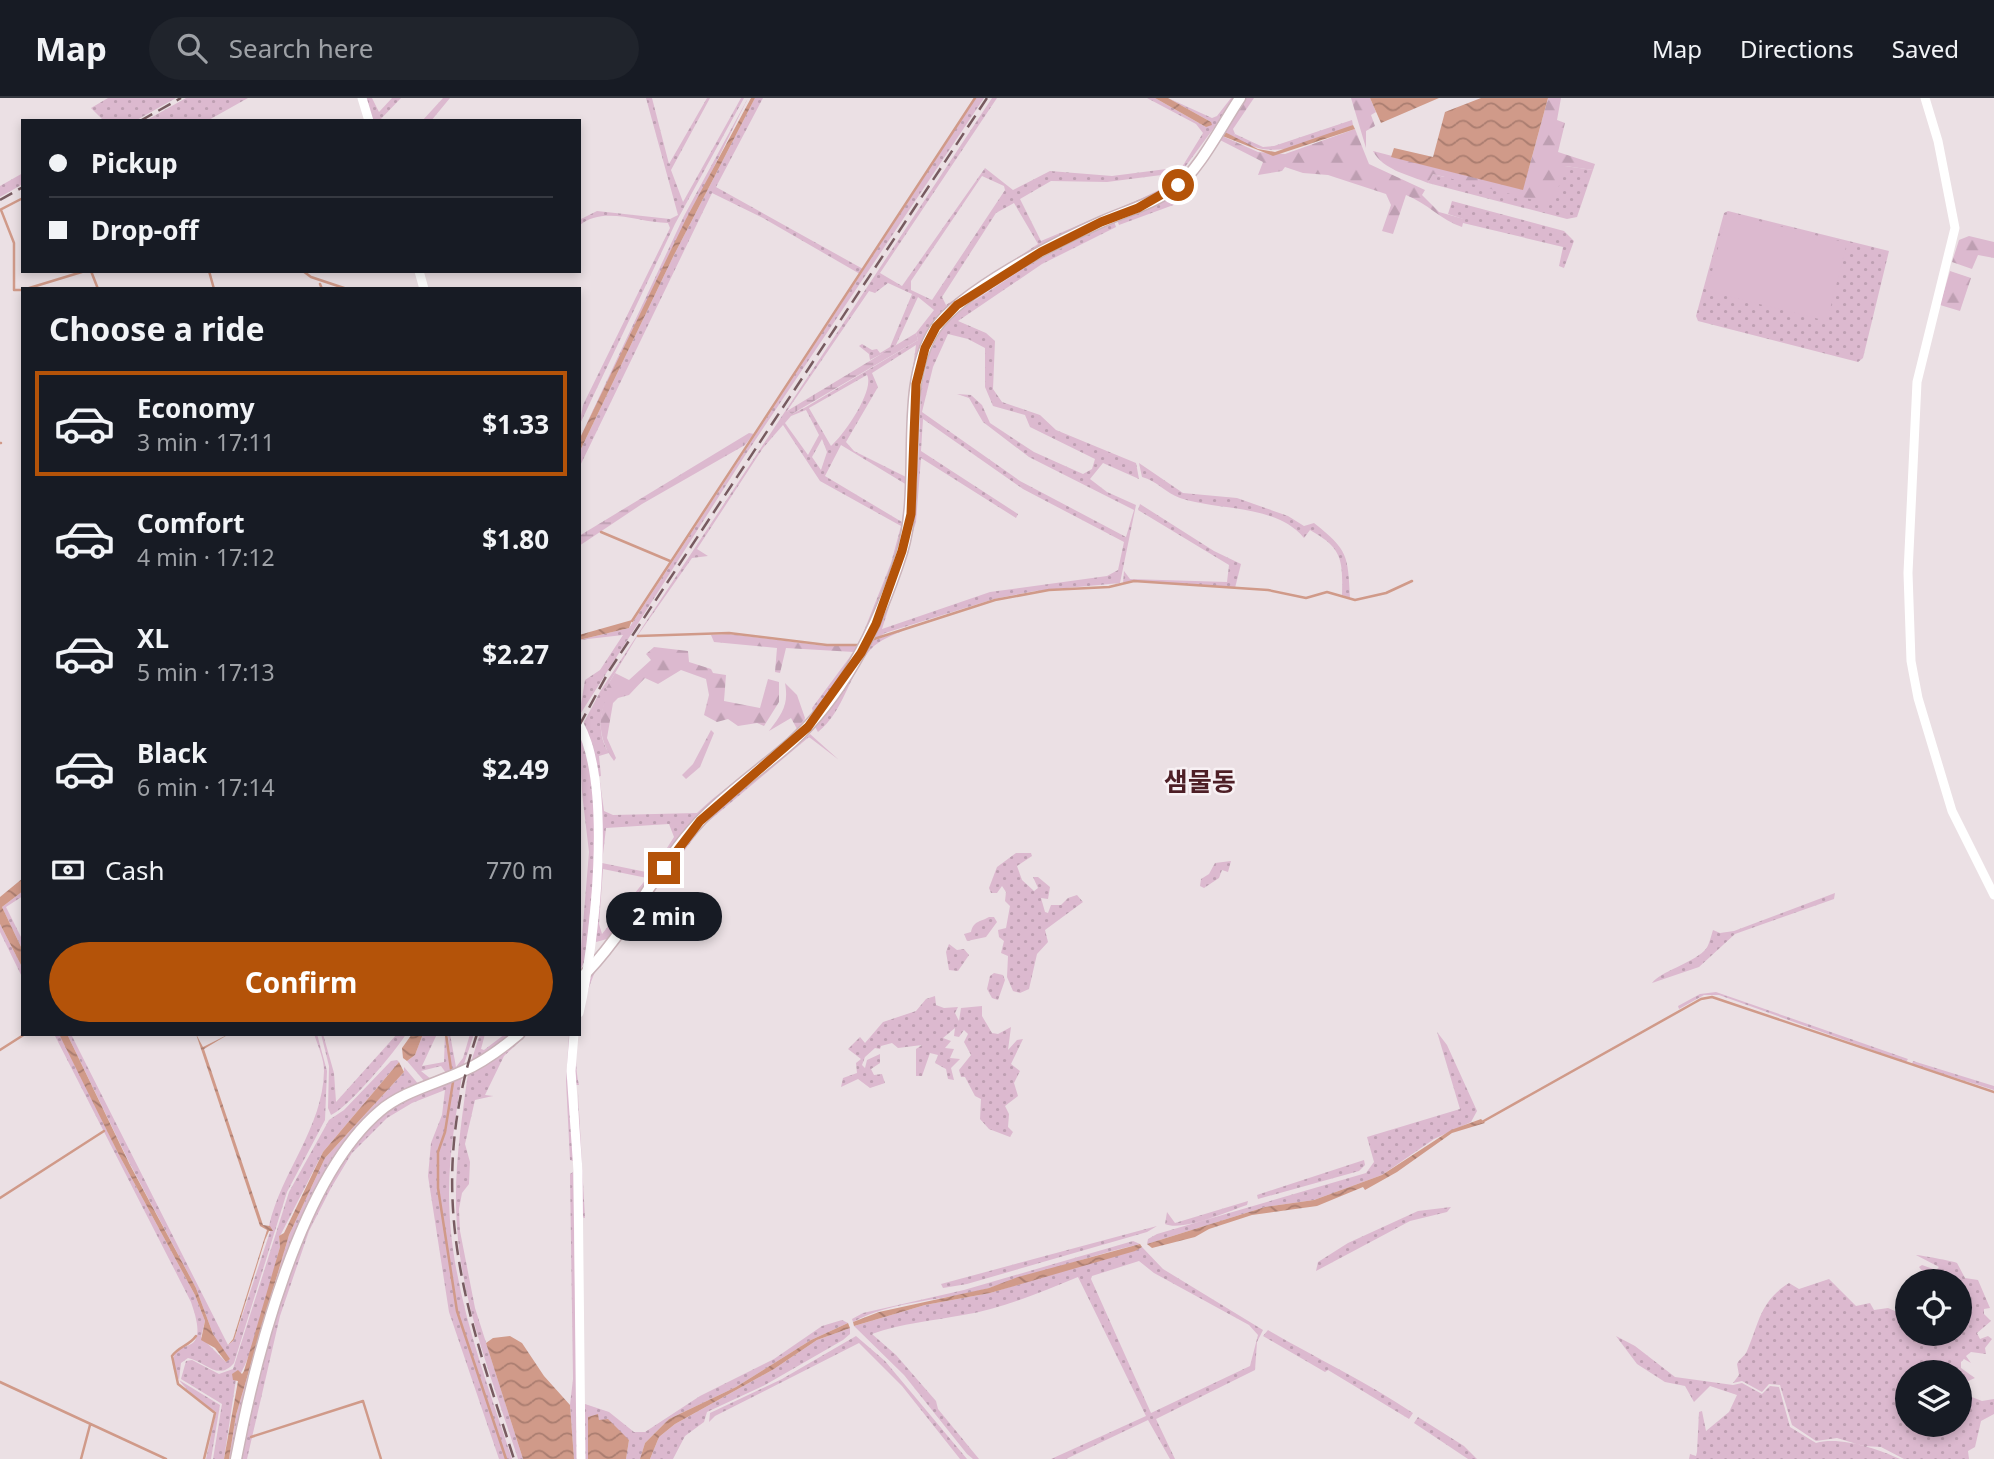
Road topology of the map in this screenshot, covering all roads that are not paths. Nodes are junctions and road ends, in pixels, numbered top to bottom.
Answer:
1 (362, 98) edge
2 (1240, 98) edge
3 (1925, 98) edge
4 (368, 119) edge
5 (581, 729) edge
6 (1994, 895) edge
7 (584, 976) edge
8 (581, 998) edge
9 (516, 1036) edge
10 (574, 1036) edge
11 (236, 1459) edge
12 (581, 1459) edge

1 - 4 street
2 - 7 main road
3 - 6 street
5 - 7 street
7 - 8 street
9 - 11 main road
10 - 12 street

